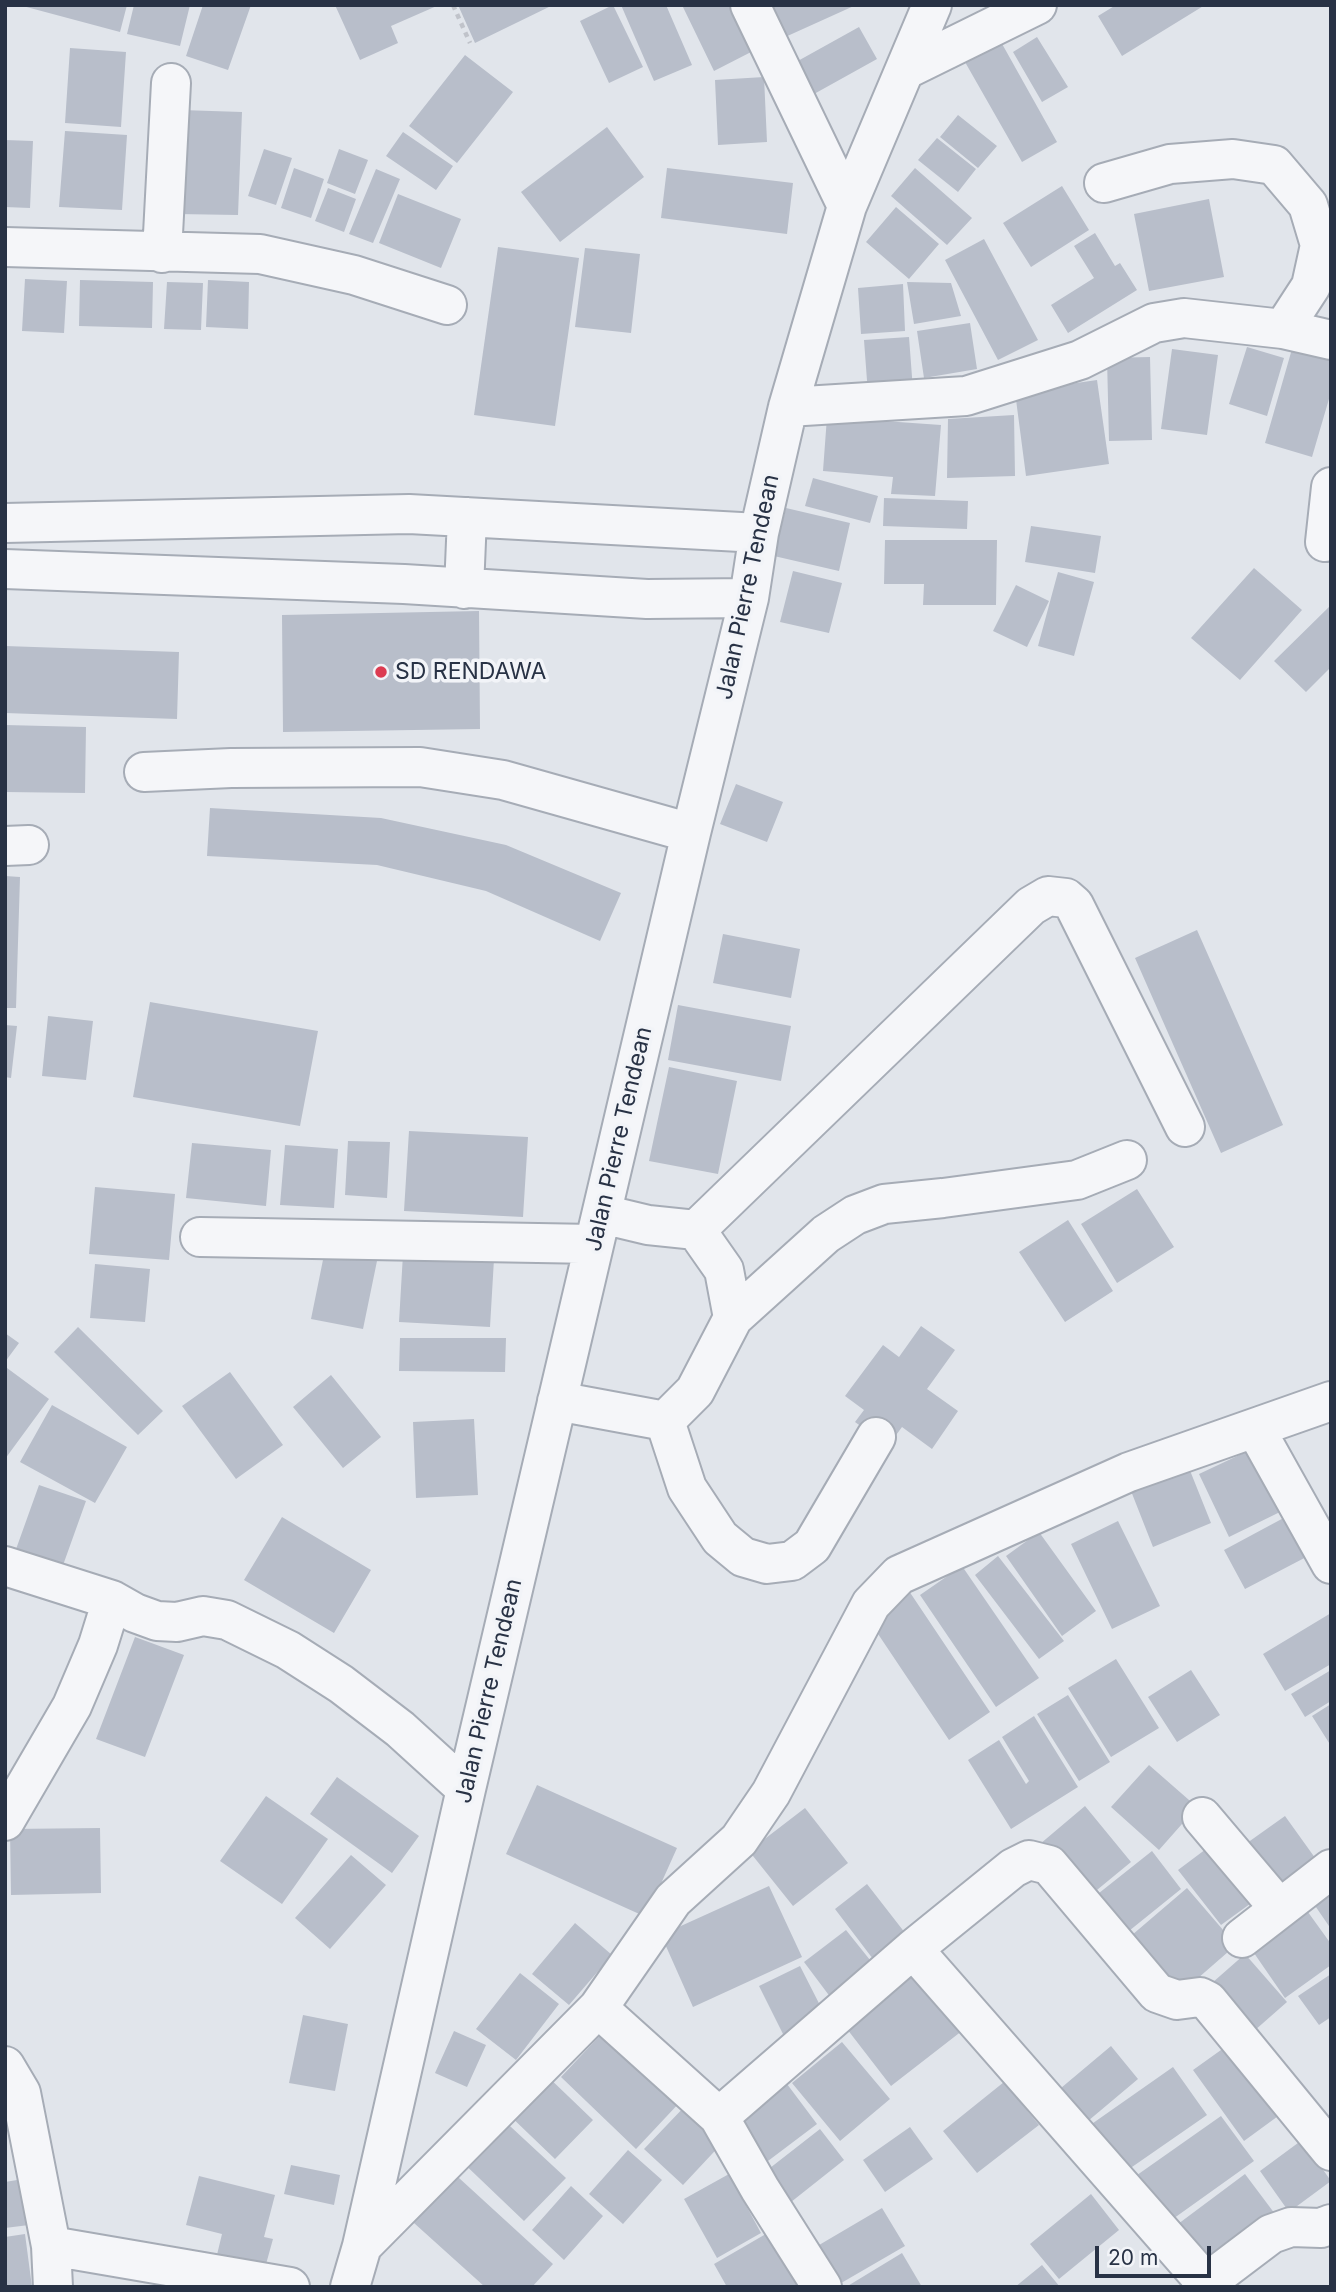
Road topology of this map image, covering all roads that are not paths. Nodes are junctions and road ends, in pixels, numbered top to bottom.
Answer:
1 (750, 5) edge
2 (932, 5) edge
3 (1037, 5) edge
4 (905, 70) junction
5 (171, 83) dead end
6 (1104, 183) dead end
7 (847, 206) junction
8 (5, 247) edge
9 (162, 253) junction
10 (447, 305) dead end
11 (1283, 329) junction
12 (1331, 340) edge
13 (788, 407) junction
14 (1331, 487) edge
15 (467, 517) junction
16 (5, 523) edge
17 (759, 533) junction
18 (1325, 542) dead end
19 (5, 569) edge
20 (464, 589) junction
21 (749, 598) junction
22 (144, 772) dead end
23 (691, 833) junction
24 (1185, 1127) dead end
25 (1127, 1160) dead end
26 (598, 1229) junction
27 (696, 1230) junction
28 (200, 1237) dead end
29 (733, 1318) junction
30 (557, 1401) junction
31 (1331, 1401) edge
32 (665, 1421) junction
33 (1255, 1427) junction
34 (876, 1437) dead end
35 (1331, 1564) edge
36 (5, 1566) edge
37 (112, 1600) junction
38 (466, 1789) junction
39 (1202, 1816) dead end
40 (5, 1821) edge
41 (1331, 1869) edge
42 (1279, 1908) junction
43 (1242, 1938) dead end
44 (913, 1948) junction
45 (598, 2008) junction
46 (5, 2066) edge
47 (719, 2116) junction
48 (1331, 2151) edge
49 (1331, 2224) edge
50 (51, 2246) junction
51 (362, 2246) junction
52 (1204, 2285) edge
53 (53, 2287) edge
54 (290, 2287) edge
55 (350, 2287) edge
56 (822, 2287) edge

1 - 7 street
2 - 4 street, Jalan Pierre Tendean
3 - 4 street
4 - 7 street, Jalan Pierre Tendean
5 - 9 street
6 - 11 street
7 - 13 street, Jalan Pierre Tendean
8 - 9 street
9 - 10 street
11 - 12 street
11 - 13 street
13 - 17 street, Jalan Pierre Tendean
14 - 18 street
15 - 16 street
15 - 17 street
15 - 20 street
17 - 21 street, Jalan Pierre Tendean
19 - 20 street
20 - 21 street
21 - 23 street, Jalan Pierre Tendean
22 - 23 street
23 - 26 street, Jalan Pierre Tendean
24 - 27 street
25 - 29 street
26 - 27 street
26 - 28 street
26 - 30 street, Jalan Pierre Tendean
27 - 29 street
29 - 32 street
30 - 32 street
30 - 38 street, Jalan Pierre Tendean
31 - 33 street
32 - 34 street
33 - 35 street
33 - 45 street
36 - 37 street
37 - 38 street
37 - 40 street
38 - 51 street, Jalan Pierre Tendean
39 - 42 street
41 - 42 street
42 - 43 street
44 - 47 street
44 - 48 street
44 - 52 street
45 - 47 street
45 - 51 street
46 - 50 street
47 - 56 street
49 - 52 street
50 - 53 street
50 - 54 street
51 - 55 street, Jalan Pierre Tendean

